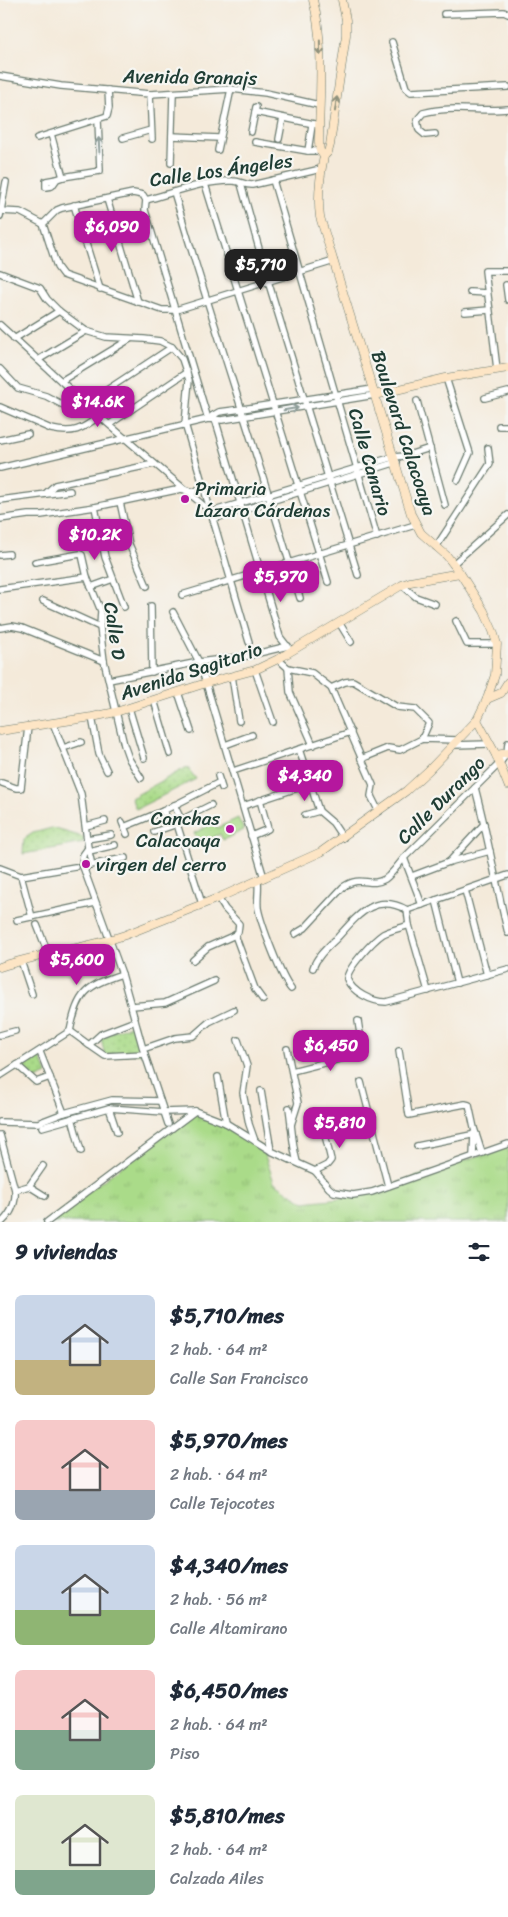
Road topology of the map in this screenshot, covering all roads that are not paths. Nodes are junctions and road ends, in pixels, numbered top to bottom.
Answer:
1 (313, 0) edge
2 (342, 0) edge
3 (508, 6) edge
4 (506, 13) edge
5 (444, 14) dead end
6 (392, 42) dead end
7 (0, 76) edge
8 (508, 87) edge
9 (230, 89) junction
10 (108, 90) junction
11 (150, 94) junction
12 (173, 94) junction
13 (319, 105) junction
14 (508, 109) edge
15 (283, 118) junction
16 (98, 119) junction
17 (316, 125) junction
18 (151, 130) junction
19 (251, 132) dead end
20 (51, 134) junction
21 (435, 134) dead end
22 (172, 136) junction
23 (37, 138) dead end
24 (123, 138) dead end
25 (219, 138) junction
26 (152, 139) dead end
27 (280, 139) dead end
28 (255, 142) dead end
29 (218, 150) dead end
30 (308, 151) junction
31 (322, 154) junction
32 (170, 164) dead end
33 (321, 169) junction
34 (272, 180) junction
35 (6, 182) dead end
36 (206, 184) junction
37 (241, 184) junction
38 (174, 192) junction
39 (107, 199) junction
40 (146, 200) junction
41 (74, 206) junction
42 (0, 213) edge
43 (43, 224) junction
44 (334, 261) junction
45 (508, 271) edge
46 (299, 272) junction
47 (0, 273) edge
48 (268, 281) junction
49 (506, 285) dead end
50 (100, 288) junction
51 (237, 291) junction
52 (470, 292) dead end
53 (487, 293) junction
54 (206, 300) junction
55 (508, 300) edge
56 (138, 302) junction
57 (176, 310) junction
58 (489, 310) junction
59 (59, 311) junction
60 (465, 312) dead end
61 (0, 325) edge
62 (86, 331) junction
63 (14, 338) junction
64 (131, 339) junction
65 (172, 347) junction
66 (38, 360) junction
67 (508, 368) edge
68 (0, 369) edge
69 (497, 369) junction
70 (187, 372) junction
71 (446, 378) junction
72 (61, 381) junction
73 (374, 392) junction
74 (508, 392) edge
75 (336, 395) junction
76 (485, 398) dead end
77 (304, 400) junction
78 (417, 400) dead end
79 (84, 401) junction
80 (338, 402) junction
81 (273, 404) junction
82 (306, 406) junction
83 (0, 407) edge
84 (242, 409) junction
85 (275, 411) junction
86 (100, 416) junction
87 (244, 416) junction
88 (215, 417) junction
89 (208, 419) junction
90 (110, 424) junction
91 (185, 424) junction
92 (499, 426) dead end
93 (508, 426) edge
94 (28, 434) dead end
95 (127, 439) junction
96 (0, 440) edge
97 (430, 448) junction
98 (488, 448) dead end
99 (394, 460) junction
100 (154, 464) junction
101 (0, 468) edge
102 (357, 471) junction
103 (328, 480) junction
104 (458, 480) dead end
105 (202, 486) junction
106 (181, 489) junction
107 (300, 489) junction
108 (70, 491) dead end
109 (45, 494) junction
110 (270, 498) junction
111 (0, 500) edge
112 (120, 502) junction
113 (241, 503) junction
114 (445, 505) dead end
115 (95, 507) junction
116 (243, 510) junction
117 (210, 512) junction
118 (508, 515) edge
119 (0, 518) edge
120 (213, 519) junction
121 (415, 525) junction
122 (376, 537) junction
123 (347, 545) junction
124 (436, 547) junction
125 (10, 554) dead end
126 (319, 554) junction
127 (0, 555) edge
128 (35, 562) dead end
129 (290, 562) junction
130 (453, 564) junction
131 (261, 571) junction
132 (460, 573) junction
133 (358, 575) dead end
134 (87, 577) junction
135 (113, 579) junction
136 (230, 580) junction
137 (328, 582) dead end
138 (402, 585) junction
139 (147, 586) dead end
140 (91, 587) junction
141 (0, 589) edge
142 (182, 595) dead end
143 (300, 598) dead end
144 (43, 601) dead end
145 (435, 604) dead end
146 (151, 606) dead end
147 (124, 607) dead end
148 (173, 612) dead end
149 (456, 621) dead end
150 (340, 624) junction
151 (100, 627) junction
152 (0, 628) edge
153 (249, 642) dead end
154 (351, 642) dead end
155 (497, 644) junction
156 (291, 647) junction
157 (278, 660) junction
158 (104, 661) junction
159 (199, 662) junction
160 (288, 668) junction
161 (255, 670) junction
162 (152, 672) junction
163 (232, 676) junction
164 (109, 680) junction
165 (508, 682) edge
166 (206, 683) junction
167 (331, 688) junction
168 (178, 692) junction
169 (487, 699) junction
170 (154, 700) junction
171 (129, 708) junction
172 (116, 712) junction
173 (92, 717) junction
174 (477, 720) junction
175 (239, 721) dead end
176 (273, 722) dead end
177 (53, 723) junction
178 (28, 727) junction
179 (0, 731) edge
180 (191, 731) dead end
181 (351, 732) junction
182 (252, 735) dead end
183 (422, 739) junction
184 (81, 742) dead end
185 (456, 742) junction
186 (508, 743) edge
187 (489, 744) junction
188 (225, 745) junction
189 (313, 745) junction
190 (63, 748) junction
191 (299, 749) junction
192 (170, 754) dead end
193 (496, 755) junction
194 (508, 756) edge
195 (144, 758) dead end
196 (361, 759) junction
197 (500, 763) junction
198 (107, 771) dead end
199 (233, 771) junction
200 (331, 777) dead end
201 (141, 778) dead end
202 (220, 782) dead end
203 (2, 783) dead end
204 (311, 784) junction
205 (508, 785) edge
206 (474, 788) junction
207 (260, 800) junction
208 (174, 805) junction
209 (210, 805) dead end
210 (243, 806) junction
211 (163, 811) junction
212 (319, 811) junction
213 (379, 812) junction
214 (305, 815) dead end
215 (105, 821) dead end
216 (177, 823) junction
217 (484, 824) junction
218 (86, 826) junction
219 (154, 832) dead end
220 (127, 834) dead end
221 (110, 835) dead end
222 (251, 836) junction
223 (343, 838) junction
224 (87, 839) junction
225 (115, 845) dead end
226 (89, 849) junction
227 (490, 851) junction
228 (126, 858) dead end
229 (404, 858) junction
230 (449, 862) junction
231 (75, 867) dead end
232 (87, 867) junction
233 (0, 868) edge
234 (508, 875) edge
235 (21, 876) junction
236 (412, 876) junction
237 (261, 879) junction
238 (495, 880) junction
239 (465, 890) junction
240 (218, 898) junction
241 (436, 900) junction
242 (95, 903) junction
243 (202, 904) junction
244 (422, 905) junction
245 (407, 910) junction
246 (32, 917) junction
247 (17, 920) dead end
248 (37, 925) dead end
249 (410, 925) junction
250 (295, 934) dead end
251 (508, 934) edge
252 (235, 935) junction
253 (109, 940) junction
254 (48, 954) junction
255 (193, 960) dead end
256 (21, 961) junction
257 (0, 968) edge
258 (313, 968) dead end
259 (508, 969) edge
260 (122, 974) junction
261 (487, 975) junction
262 (214, 981) dead end
263 (457, 983) junction
264 (291, 989) dead end
265 (428, 992) junction
266 (32, 994) dead end
267 (263, 1000) dead end
268 (132, 1006) junction
269 (234, 1010) dead end
270 (135, 1021) junction
271 (358, 1021) dead end
272 (15, 1031) dead end
273 (70, 1031) junction
274 (0, 1035) edge
275 (238, 1040) dead end
276 (89, 1045) junction
277 (287, 1049) dead end
278 (399, 1051) dead end
279 (40, 1052) junction
280 (144, 1052) junction
281 (17, 1065) junction
282 (292, 1070) junction
283 (0, 1076) edge
284 (50, 1077) junction
285 (218, 1077) dead end
286 (362, 1082) dead end
287 (261, 1091) dead end
288 (160, 1101) junction
289 (109, 1108) junction
290 (288, 1108) dead end
291 (195, 1111) junction
292 (164, 1112) junction
293 (64, 1113) junction
294 (72, 1118) junction
295 (321, 1118) dead end
296 (0, 1122) edge
297 (226, 1123) junction
298 (168, 1124) dead end
299 (292, 1125) junction
300 (42, 1127) dead end
301 (117, 1132) dead end
302 (474, 1132) junction
303 (0, 1135) edge
304 (255, 1141) junction
305 (508, 1144) edge
306 (417, 1146) dead end
307 (81, 1151) dead end
308 (271, 1151) junction
309 (482, 1153) junction
310 (473, 1156) junction
311 (297, 1162) junction
312 (43, 1166) dead end
313 (316, 1171) junction
314 (29, 1186) junction
315 (388, 1186) junction
316 (15, 1190) junction
317 (45, 1196) dead end
318 (2, 1222) edge
319 (47, 1222) edge

1 -> 13 street, Boulevard Calacoaya
31 -> 2 street, Boulevard Calacoaya
3 - 4 street
4 - 5 street
6 - 8 street
7 - 10 street, Avenida Granajs
9 - 12 street, Avenida Granajs
9 - 13 street, Avenida Granajs
9 - 25 street
10 - 11 street, Avenida Granajs
10 - 16 street
11 - 12 street, Avenida Granajs
11 - 18 street
12 - 22 street
13 - 17 street, Boulevard Calacoaya
14 - 21 street
15 - 17 street
15 - 19 street
15 - 27 street
16 - 20 street
20 -> 16 street
17 - 30 street
17 - 31 street, Boulevard Calacoaya
18 - 24 street
18 - 26 street
20 - 23 street
22 - 25 street
22 - 32 street
25 - 29 street
28 - 30 street
30 - 31 street
31 - 33 street, Boulevard Calacoaya
33 - 34 street, Calle Los Ángeles
33 - 44 street, Boulevard Calacoaya
34 - 37 street, Calle Los Ángeles
34 - 46 street, Calle Canario
35 - 42 street
36 - 37 street, Calle Los Ángeles
36 - 38 street, Calle Los Ángeles
36 - 51 street
37 - 48 street
38 - 40 street, Calle Los Ángeles
38 - 54 street
39 - 40 street, Calle Los Ángeles
39 - 41 street, Calle Los Ángeles
39 - 56 street
40 - 57 street
41 - 43 street, Calle Los Ángeles
41 - 50 street
42 - 43 street
43 - 50 street
44 - 46 street
44 - 73 street, Boulevard Calacoaya
45 - 53 street
46 - 48 street
46 - 75 street, Calle Canario
47 - 59 street
48 - 51 street
48 - 77 street
49 - 55 street
50 - 56 street
51 - 54 street
51 - 81 street
52 - 53 street
53 - 58 street
54 - 57 street
54 - 84 street
56 - 57 street
57 - 89 street
58 - 60 street
58 - 69 street
59 - 62 street
59 - 63 street
61 - 63 street
62 - 64 street
62 - 66 street
63 - 66 street
64 - 65 street
64 - 72 street
65 - 70 street
65 - 79 street
66 - 72 street
67 - 69 street
68 - 79 street
69 - 71 street
70 - 90 street
70 - 91 street
71 - 73 street
71 - 104 street
72 - 79 street
73 - 75 street
73 - 80 street
73 - 99 street, Boulevard Calacoaya
74 - 76 street
75 - 77 street
75 - 80 street, Calle Canario
77 - 81 street
77 - 82 street
78 - 97 street
79 - 86 street
80 - 82 street
80 - 102 street, Calle Canario
81 - 84 street
81 - 85 street
85 -> 82 street
82 - 103 street
83 - 86 street
84 - 87 street
84 - 88 street
85 - 87 street
85 - 107 street
86 - 90 street
87 - 88 street
87 - 110 street
88 - 89 street
88 - 113 street
89 - 91 street
90 - 95 street
91 - 95 street
91 - 105 street
92 - 93 street
94 - 96 street
95 - 100 street
95 - 101 street
97 - 99 street
97 - 114 street
98 - 124 street
99 - 102 street
99 - 121 street, Boulevard Calacoaya
100 - 106 street
100 - 109 street
102 - 103 street
102 - 122 street, Calle Canario
103 - 107 street
103 - 123 street
105 - 106 street
105 - 117 street
106 - 112 street
106 - 117 street
107 - 110 street
107 - 126 street
108 - 109 street
109 - 111 street
110 - 113 street
110 - 116 street
110 - 129 street
112 - 115 street
112 - 139 street
113 - 116 street
113 - 117 street
115 - 119 street
115 - 135 street
116 - 120 street
116 - 131 street
117 - 120 street
118 - 130 street
120 - 136 street
121 - 122 street
121 - 124 street, Boulevard Calacoaya
122 - 123 street
123 - 126 street
123 - 133 street
124 - 130 street, Boulevard Calacoaya
125 - 127 street
126 - 129 street
126 - 137 street
128 - 134 street, Calle D
129 - 131 street
129 - 143 street
130 - 132 street, Boulevard Calacoaya
131 - 136 street
131 - 156 street
132 - 138 street, Avenida Sagitario
132 - 155 street, Boulevard Calacoaya
134 - 140 street, Calle D
134 - 141 street
135 - 140 street
135 - 147 street
136 - 142 street
136 - 153 street
138 - 145 street
138 - 150 street, Avenida Sagitario
140 - 151 street, Calle D
144 - 151 street
146 - 162 street
148 - 159 street
149 - 155 street
150 - 154 street
150 - 156 street, Avenida Sagitario
151 - 158 street, Calle D
152 - 158 street
155 - 169 street, Boulevard Calacoaya
156 - 157 street, Avenida Sagitario
156 - 159 street
157 - 160 street
157 - 161 street, Avenida Sagitario
158 - 164 street, Calle D
159 - 162 street
159 - 166 street
160 - 167 street
160 - 189 street
161 - 163 street, Avenida Sagitario
161 - 176 street
162 - 164 street
163 - 166 street, Avenida Sagitario
163 - 175 street
164 - 172 street, Calle D
165 - 169 street
166 - 168 street, Avenida Sagitario
166 - 188 street
167 - 181 street
167 - 183 street
168 - 170 street, Avenida Sagitario
168 - 180 street
169 - 174 street, Boulevard Calacoaya
170 - 171 street, Avenida Sagitario
170 - 192 street
171 - 172 street, Avenida Sagitario
171 - 195 street
172 - 173 street, Avenida Sagitario
172 - 201 street, Calle D
173 - 177 street, Avenida Sagitario
173 - 198 street
174 - 185 street, Boulevard Calacoaya
174 - 187 street
177 - 178 street, Avenida Sagitario
177 - 190 street
178 - 179 street, Avenida Sagitario
178 - 203 street
181 - 189 street
181 - 196 street
182 - 188 street
183 - 185 street
183 - 196 street
184 - 190 street
185 - 187 street
185 - 213 street, Boulevard Calacoaya
186 - 194 street
187 - 193 street
188 - 199 street
189 - 191 street
190 - 218 street
191 - 199 street
191 - 204 street
193 - 194 street
193 - 197 street
194 - 197 street
196 - 213 street
197 - 205 street
197 - 206 street, Calle Durango
199 - 210 street
200 - 204 street
202 - 208 street
204 - 207 street
204 - 212 street
206 - 217 street
206 - 229 street, Calle Durango
207 - 210 street
207 - 222 street
208 - 211 street
208 - 216 street
209 - 216 street
210 - 222 street
211 - 216 street
211 - 220 street
212 - 214 street
212 - 223 street
213 - 223 street, Boulevard Calacoaya
215 - 218 street
216 - 219 street
216 - 243 street
217 - 227 street
217 - 230 street
218 - 224 street
221 - 224 street
222 - 237 street
223 - 237 street, Boulevard Calacoaya
224 - 226 street
225 - 226 street
226 - 232 street
226 - 232 street
227 - 230 street
227 - 238 street
228 - 232 street
229 - 236 street
229 - 250 street, Calle Durango
230 - 236 street
231 - 235 street
232 - 242 street
233 - 235 street
234 - 238 street
235 - 246 street
236 - 244 street
237 - 240 street, Boulevard Calacoaya
237 - 264 street
238 - 239 street
238 - 251 street
239 - 241 street
239 - 261 street
240 - 243 street, Boulevard Calacoaya
240 - 252 street
241 - 244 street
241 - 263 street
242 - 246 street
242 - 253 street
243 - 253 street, Boulevard Calacoaya
244 - 245 street
245 - 249 street
245 - 258 street
246 - 247 street
248 - 254 street
249 - 265 street
249 - 265 street
252 - 255 street
252 - 267 street
253 - 254 street, Boulevard Calacoaya
253 - 260 street
254 - 256 street, Boulevard Calacoaya
256 - 257 street, Boulevard Calacoaya
256 - 266 street
259 - 261 street
260 - 268 street
260 - 273 street
261 - 263 street
262 - 268 street
263 - 265 street
268 - 270 street
269 - 280 street
270 - 276 street
270 - 280 street
271 - 282 street
272 - 274 street
273 - 276 street
273 - 279 street
275 - 304 street
276 - 280 street
277 - 282 street
278 - 302 street
279 - 281 street
279 - 284 street
280 - 288 street
281 - 283 street
281 - 284 street
282 - 299 street
284 - 293 street
285 - 297 street
286 - 315 street
287 - 308 street
288 - 292 street
288 - 293 street
289 - 292 street
289 - 294 street
289 - 301 street
290 - 299 street
291 - 292 street
291 - 297 street
291 - 319 street
292 - 298 street
293 - 296 street
294 - 300 street
294 - 307 street
295 - 313 street
297 - 304 street
299 - 311 street
302 - 306 street
302 - 309 street
302 - 310 street
303 - 316 street
304 - 308 street
305 - 309 street
308 - 311 street
309 - 310 street
310 - 315 street
311 - 313 street
312 - 314 street
313 - 315 street
314 - 316 street
314 - 317 street
316 - 318 street

